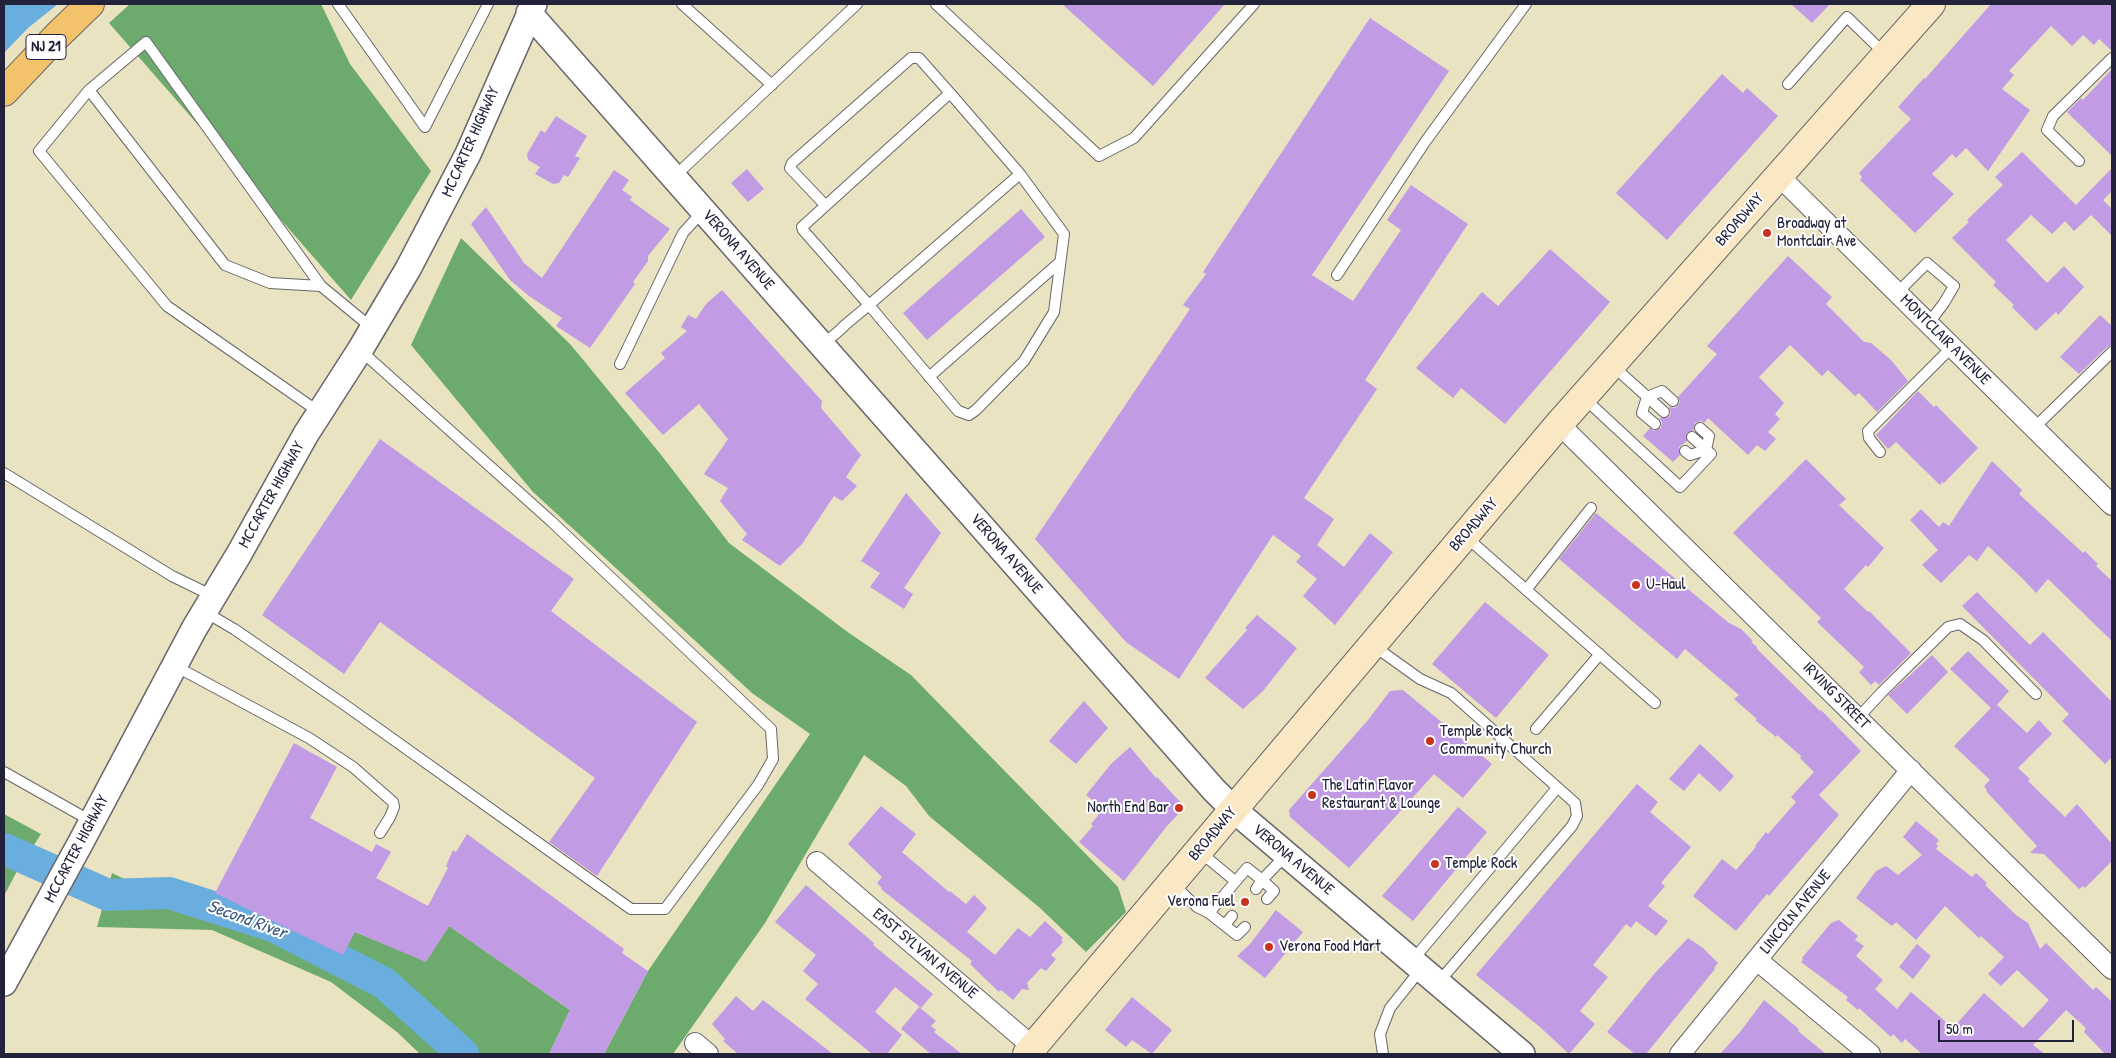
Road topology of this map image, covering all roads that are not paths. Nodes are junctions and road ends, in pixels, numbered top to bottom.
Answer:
1 (86, 4) edge
2 (90, 4) edge
3 (338, 4) edge
4 (488, 4) edge
5 (682, 4) edge
6 (857, 4) edge
7 (936, 4) edge
8 (1254, 4) edge
9 (1526, 4) edge
10 (1931, 4) edge
11 (528, 7) edge
12 (1886, 55) junction
13 (2112, 58) edge
14 (4, 82) edge
15 (772, 84) junction
16 (1788, 84) dead end
17 (89, 90) junction
18 (4, 92) edge
19 (950, 93) junction
20 (2079, 162) dead end
21 (1020, 174) junction
22 (1779, 176) junction
23 (674, 177) junction
24 (826, 205) junction
25 (703, 210) junction
26 (1060, 262) junction
27 (1337, 275) dead end
28 (321, 286) junction
29 (1897, 293) junction
30 (869, 305) junction
31 (1928, 324) junction
32 (373, 329) junction
33 (822, 345) junction
34 (1952, 346) junction
35 (360, 350) junction
36 (2112, 352) edge
37 (620, 364) dead end
38 (1612, 365) junction
39 (929, 377) junction
40 (1583, 397) junction
41 (1648, 397) junction
42 (1673, 401) dead end
43 (320, 412) junction
44 (1664, 412) dead end
45 (1559, 424) junction
46 (1654, 424) dead end
47 (1700, 428) dead end
48 (2034, 428) junction
49 (1692, 437) dead end
50 (1706, 450) junction
51 (1685, 451) dead end
52 (1880, 452) dead end
53 (4, 473) edge
54 (2112, 505) edge
55 (1591, 508) dead end
56 (1464, 536) junction
57 (1526, 590) junction
58 (209, 604) junction
59 (1373, 645) junction
60 (1600, 654) junction
61 (174, 666) junction
62 (2036, 694) dead end
63 (1656, 703) dead end
64 (1858, 718) junction
65 (1536, 729) dead end
66 (1912, 770) junction
67 (4, 772) edge
68 (1557, 788) junction
69 (1234, 810) junction
70 (86, 832) junction
71 (380, 833) dead end
72 (1199, 851) junction
73 (1286, 854) junction
74 (817, 862) dead end
75 (1235, 881) junction
76 (1172, 883) junction
77 (1259, 884) junction
78 (1268, 899) dead end
79 (1209, 913) junction
80 (1232, 916) dead end
81 (1225, 925) junction
82 (1245, 926) dead end
83 (1756, 960) junction
84 (2112, 969) edge
85 (1424, 971) junction
86 (4, 983) edge
87 (1030, 1050) edge
88 (1383, 1054) edge
89 (1522, 1054) edge
90 (1680, 1054) edge
91 (1870, 1054) edge

1 - 14 highway, NJ 21
2 - 18 highway, NJ 21
3 - 4 lane
5 - 15 lane
6 - 15 lane
7 - 8 lane
9 - 27 lane
10 - 12 main road, BROADWAY
11 - 23 street, VERONA AVENUE
11 - 32 street, MCCARTER HIGHWAY
12 - 16 lane
12 - 22 main road, BROADWAY
13 - 20 lane
15 - 23 lane
17 - 28 lane
17 - 28 lane
17 - 43 lane
19 - 21 lane
19 - 24 lane
19 - 24 lane
21 - 26 lane
21 - 30 lane
22 - 29 street, MONTCLAIR AVENUE
22 - 38 main road, BROADWAY
23 - 25 street, VERONA AVENUE
24 - 30 lane
25 - 33 street, VERONA AVENUE
25 - 37 lane
26 - 39 lane
26 - 39 lane
28 - 32 lane
29 - 31 street, MONTCLAIR AVENUE
29 - 31 lane
30 - 33 lane
30 - 39 lane
31 - 34 street, MONTCLAIR AVENUE
32 - 35 street, MCCARTER HIGHWAY
33 - 69 street, VERONA AVENUE
34 - 48 street, MONTCLAIR AVENUE
34 - 52 lane
35 - 43 street, MCCARTER HIGHWAY
35 - 58 lane
36 - 48 lane
38 - 40 main road, BROADWAY
38 - 41 lane
40 - 45 main road, BROADWAY
40 - 50 lane
41 - 42 lane
41 - 44 lane
41 - 46 lane
43 - 58 street, MCCARTER HIGHWAY
45 - 56 main road, BROADWAY
45 - 64 street, IRVING STREET
47 - 50 lane
48 - 54 street, MONTCLAIR AVENUE
49 - 50 lane
50 - 51 lane
53 - 58 lane
55 - 57 lane
56 - 57 lane
56 - 59 main road, BROADWAY
57 - 60 lane
58 - 61 street, MCCARTER HIGHWAY
59 - 68 lane
59 - 69 main road, BROADWAY
60 - 63 lane
60 - 65 lane
61 - 70 street, MCCARTER HIGHWAY
61 - 71 lane
62 - 64 lane
64 - 66 street, IRVING STREET
66 - 83 street, LINCOLN AVENUE
66 - 84 street, IRVING STREET
67 - 70 lane
68 - 85 lane
68 - 85 lane
69 - 72 main road, BROADWAY
69 - 73 street, VERONA AVENUE
70 - 86 street, MCCARTER HIGHWAY
72 - 75 lane
72 - 76 main road, BROADWAY
73 - 77 lane
73 - 85 street, VERONA AVENUE
74 - 87 street, EAST SYLVAN AVENUE
75 - 77 lane
75 - 79 lane
76 - 79 lane
76 - 87 main road, BROADWAY
77 - 78 lane
79 - 81 lane
80 - 81 lane
81 - 82 lane
83 - 90 street, LINCOLN AVENUE
83 - 91 street
85 - 88 lane
85 - 89 street, VERONA AVENUE

